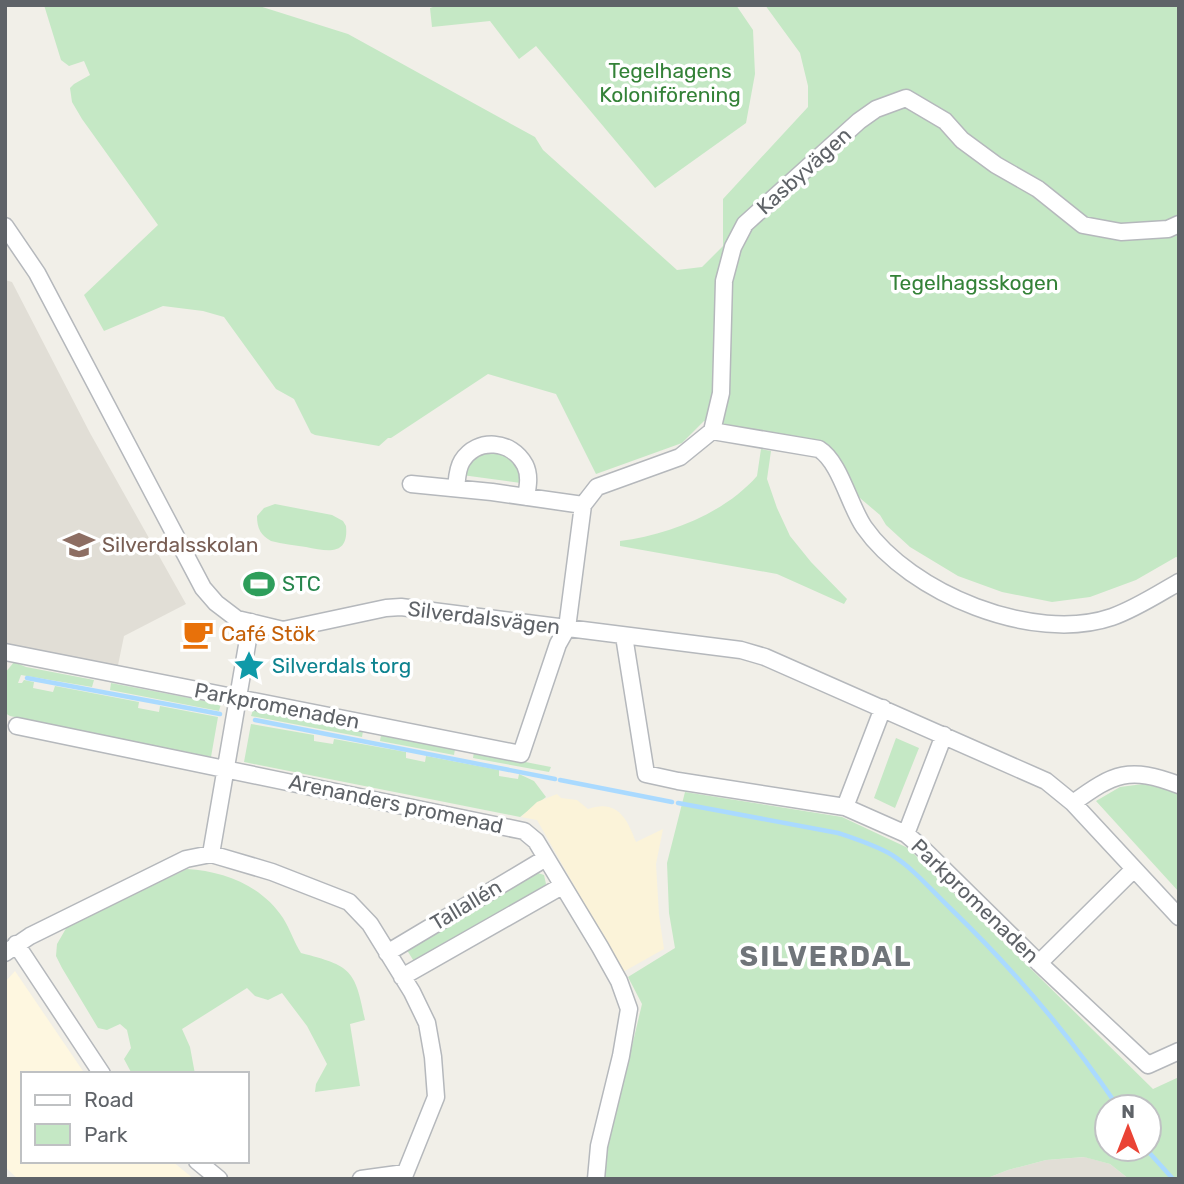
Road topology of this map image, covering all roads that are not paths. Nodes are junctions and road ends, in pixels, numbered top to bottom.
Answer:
1 (1179, 224) edge
2 (5, 226) edge
3 (712, 431) junction
4 (411, 484) dead end
5 (456, 488) junction
6 (526, 497) junction
7 (583, 505) junction
8 (1179, 582) edge
9 (251, 622) junction
10 (567, 628) junction
11 (624, 636) junction
12 (5, 652) edge
13 (237, 698) junction
14 (883, 708) junction
15 (18, 726) dead end
16 (944, 735) junction
17 (225, 768) junction
18 (1179, 785) edge
19 (1073, 803) junction
20 (845, 807) junction
21 (906, 834) junction
22 (211, 854) junction
23 (546, 858) junction
24 (1134, 869) junction
25 (562, 886) junction
26 (1179, 917) edge
27 (11, 948) edge
28 (387, 953) junction
29 (1039, 962) junction
30 (402, 977) junction
31 (1179, 1051) edge
32 (101, 1072) edge
33 (199, 1163) edge
34 (404, 1176) edge
35 (219, 1179) edge
36 (361, 1179) edge
37 (596, 1179) edge

1 - 3 street, Kasbyvägen
2 - 9 street, Silverdalsvägen
3 - 7 street
3 - 8 street
4 - 5 street
5 - 6 street
5 - 6 street
6 - 7 street
7 - 10 street
9 - 10 street, Silverdalsvägen
9 - 13 street
10 - 11 street, Silverdalsvägen
10 - 13 street, Parkpromenaden
11 - 14 street, Silverdalsvägen
11 - 20 street, Parkpromenaden
12 - 13 street, Parkpromenaden
13 - 17 street
14 - 16 street, Silverdalsvägen
14 - 20 street
15 - 17 street, Arenanders promenad
16 - 19 street, Silverdalsvägen
16 - 21 street
17 - 22 street
17 - 23 street, Arenanders promenad
18 - 19 street
19 - 24 street, Silverdalsvägen
20 - 21 street, Parkpromenaden
21 - 29 street, Parkpromenaden
22 - 27 street
22 - 28 street
23 - 25 street, Arenanders promenad
23 - 28 street, Tallallén
24 - 26 street, Silverdalsvägen
24 - 29 street
25 - 30 street, Tallallén
25 - 37 street, Arenanders promenad
27 - 32 street
28 - 30 street
29 - 31 street, Parkpromenaden
30 - 34 street
33 - 35 street
34 - 36 street

